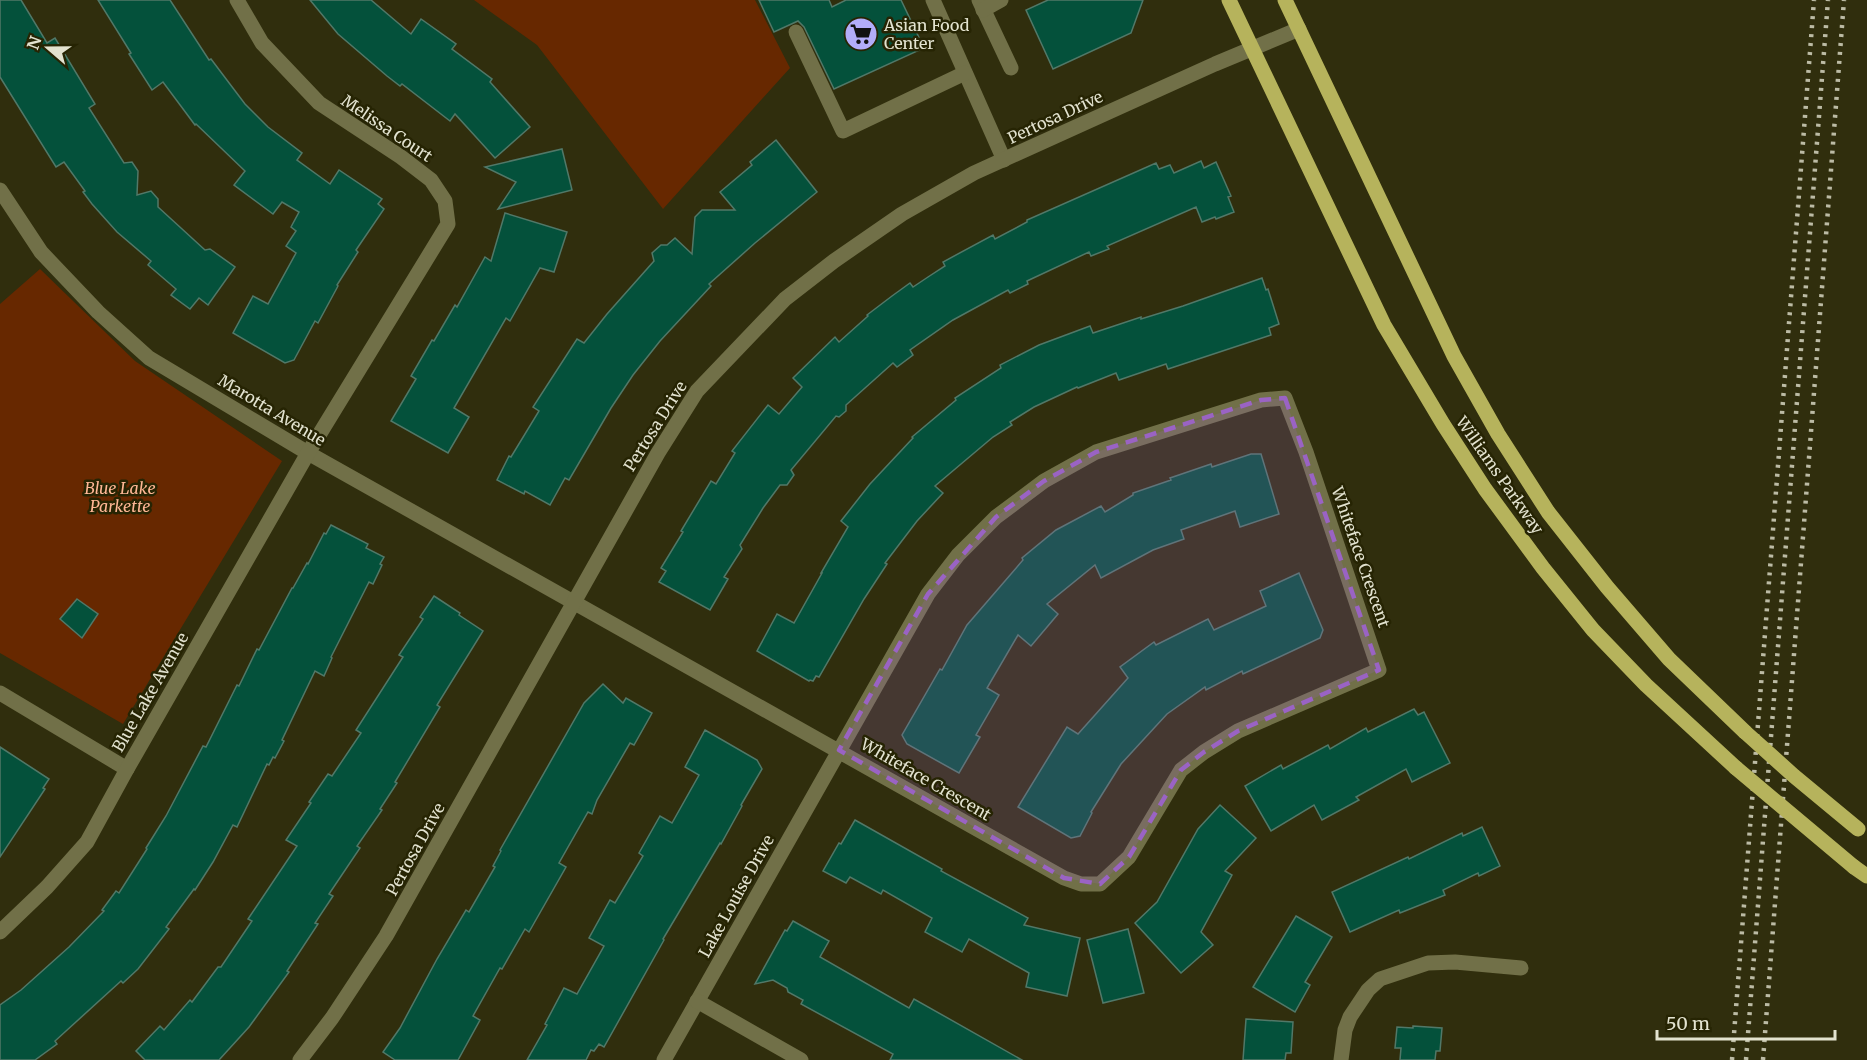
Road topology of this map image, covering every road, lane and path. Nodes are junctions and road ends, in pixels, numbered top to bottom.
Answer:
1 (237, 0) edge
2 (933, 0) edge
3 (1001, 0) edge
4 (1229, 0) edge
5 (1285, 0) edge
6 (981, 5) edge
7 (1299, 29) junction
8 (796, 32) dead end
9 (1253, 49) junction
10 (1011, 68) dead end
11 (965, 73) junction
12 (1004, 160) junction
13 (0, 190) edge
14 (308, 453) junction
15 (574, 604) junction
16 (0, 693) edge
17 (838, 750) junction
18 (127, 769) junction
19 (1863, 832) edge
20 (1867, 876) edge
21 (0, 932) edge
22 (1521, 968) dead end
23 (697, 1001) junction
24 (300, 1060) edge
25 (664, 1060) edge
26 (801, 1060) edge
27 (1341, 1060) edge

1 - 14 street, Melissa Court
2 - 11 street
3 - 6 street
4 - 9 main road, Williams Parkway
5 - 7 main road, Williams Parkway
6 - 10 street
7 - 9 street, Pertosa Drive
7 - 19 main road, Williams Parkway, bridge
8 - 11 street
9 - 12 street, Pertosa Drive
9 - 20 main road, Williams Parkway, bridge
11 - 12 street
12 - 15 street, Pertosa Drive
13 - 14 street, Marotta Avenue
14 - 15 street, Marotta Avenue
14 - 18 street, Blue Lake Avenue
15 - 17 street, Whiteface Crescent
15 - 24 street, Pertosa Drive
16 - 18 street
17 - 17 street, Whiteface Crescent
17 - 23 street, Lake Louise Drive
18 - 21 street, Blue Lake Avenue
22 - 27 street
23 - 25 street, Lake Louise Drive
23 - 26 street

